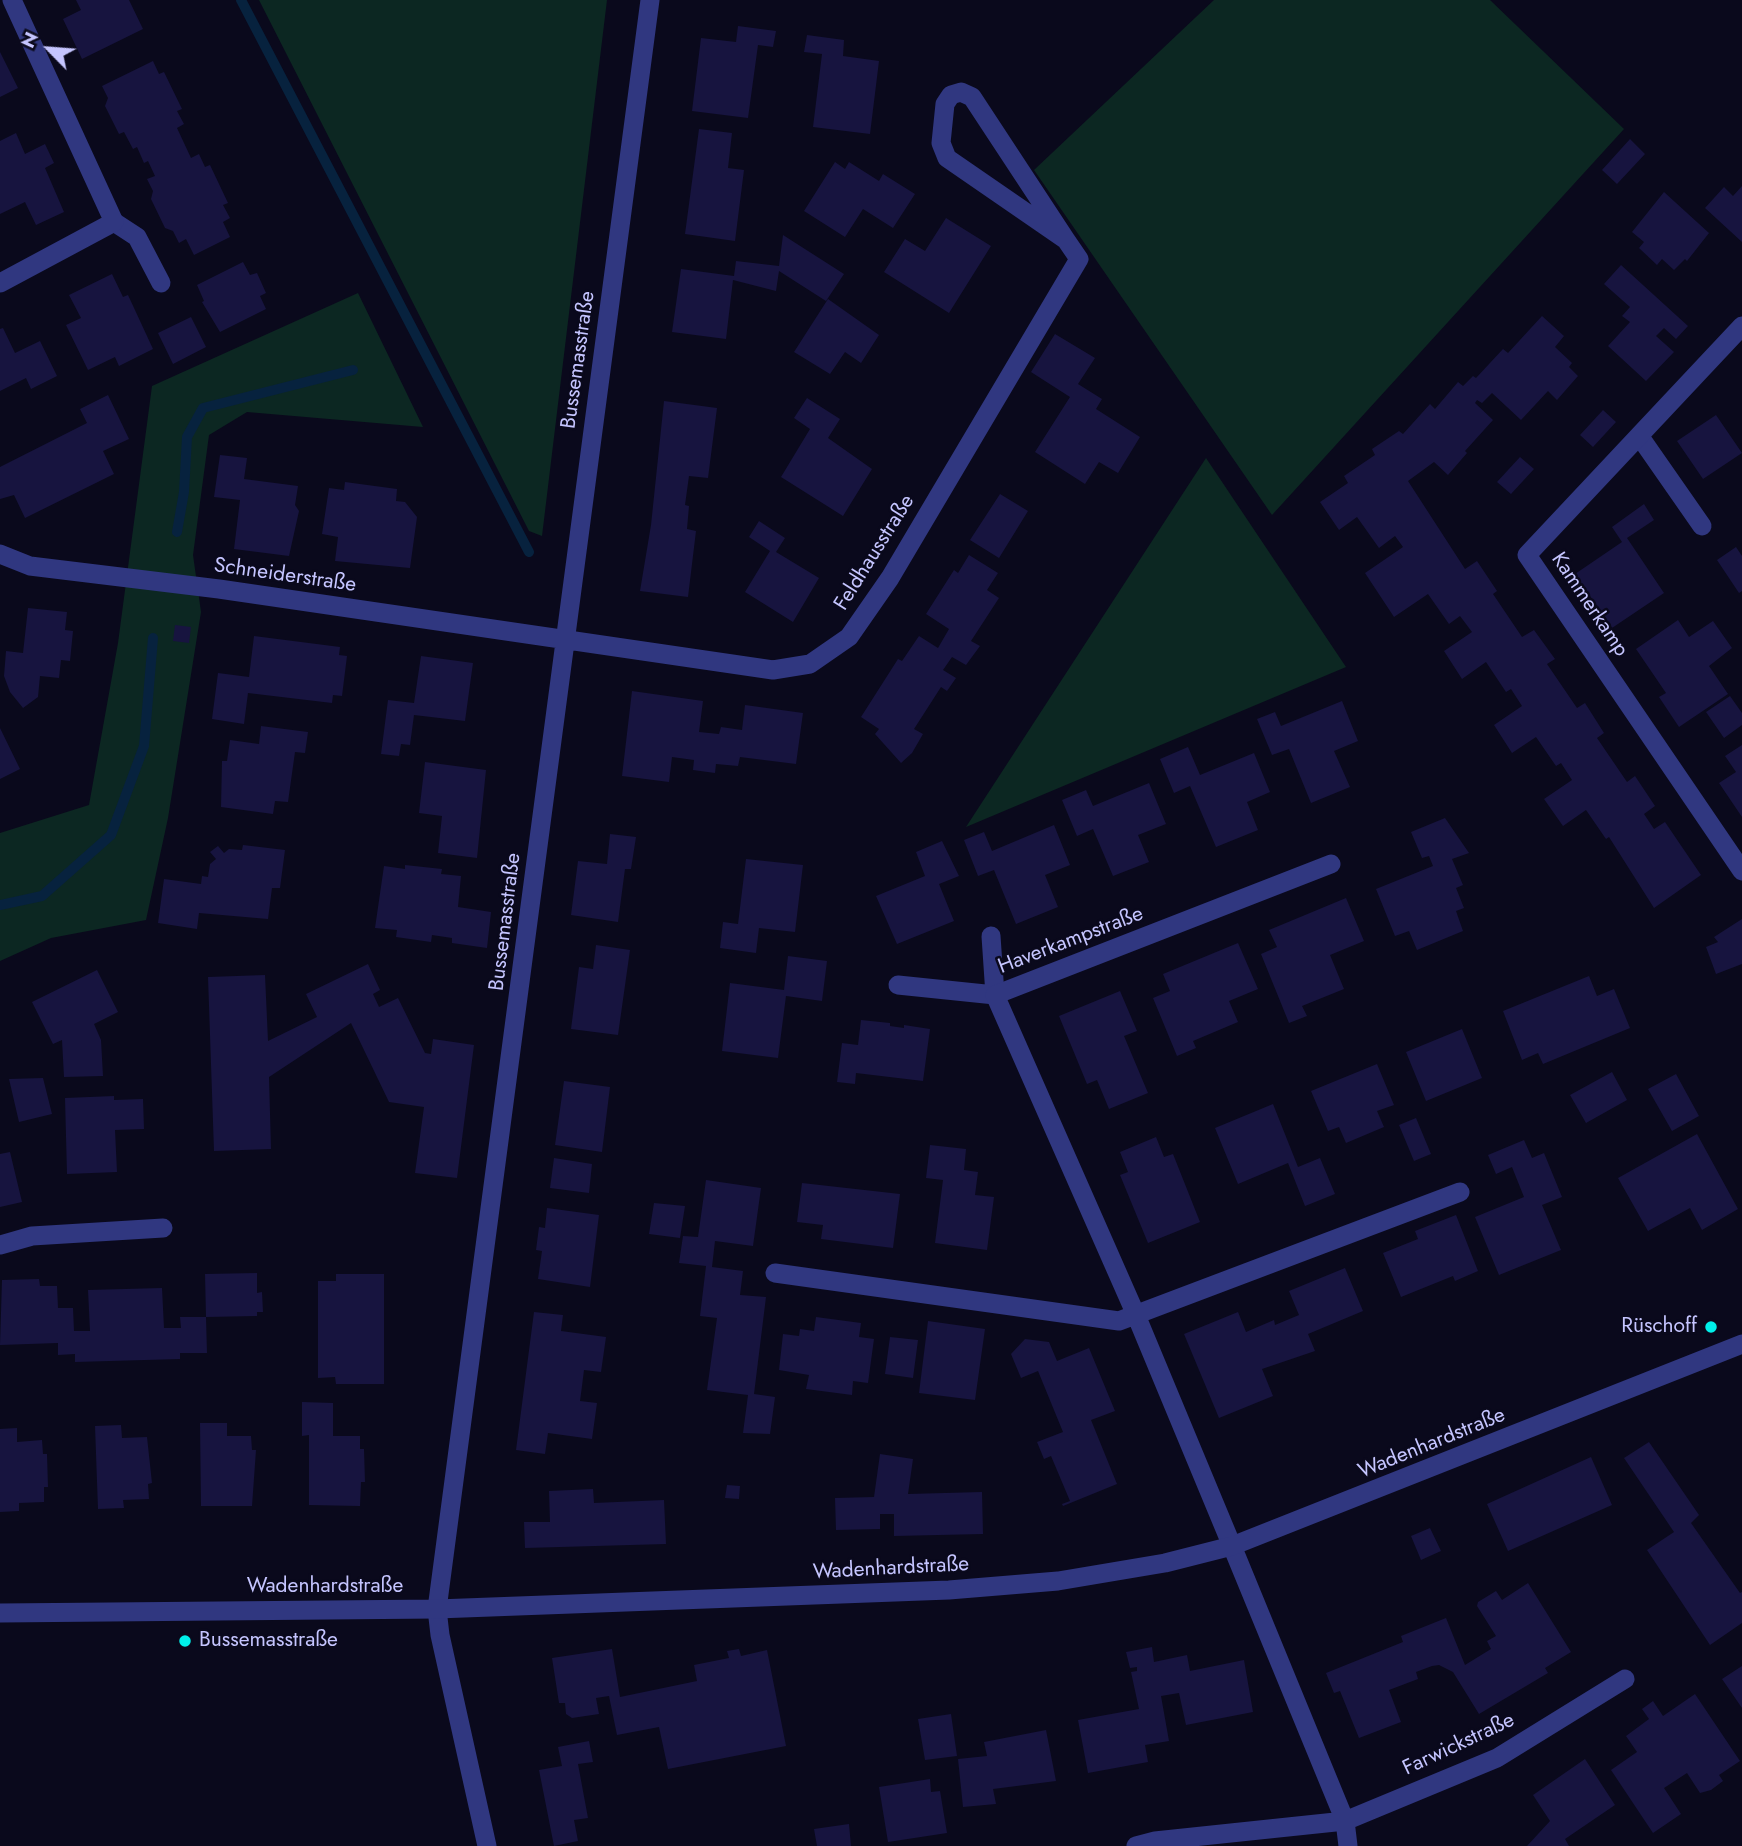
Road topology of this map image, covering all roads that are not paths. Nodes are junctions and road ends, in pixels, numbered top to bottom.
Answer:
1 (12, 0) edge
2 (650, 0) edge
3 (114, 222) junction
4 (1066, 240) junction
5 (0, 282) edge
6 (160, 283) dead end
7 (1742, 326) edge
8 (1640, 437) junction
9 (1702, 526) dead end
10 (0, 554) edge
11 (565, 638) junction
12 (1331, 864) dead end
13 (1742, 871) edge
14 (991, 936) dead end
15 (898, 985) dead end
16 (995, 995) junction
17 (1460, 1192) dead end
18 (163, 1228) dead end
19 (0, 1245) edge
20 (775, 1273) dead end
21 (1136, 1315) junction
22 (1742, 1344) edge
23 (1232, 1546) junction
24 (437, 1609) junction
25 (0, 1613) edge
26 (1625, 1679) dead end
27 (1345, 1821) junction
28 (488, 1846) edge
29 (1136, 1846) edge
30 (1348, 1846) edge

1 - 3 street
2 - 11 street, Bussemasstraße
3 - 5 street
3 - 6 street
4 - 4 street, Feldhausstraße
4 - 11 street, Feldhausstraße
7 - 8 street, Kammerkamp
8 - 9 street
8 - 13 street, Kammerkamp
10 - 11 street, Schneiderstraße
11 - 24 street, Bussemasstraße
12 - 16 street, Haverkampstraße
14 - 16 street
15 - 16 street
16 - 21 street, Haverkampstraße
17 - 21 street
18 - 19 street
20 - 21 street
21 - 23 street, Haverkampstraße
22 - 23 street, Wadenhardstraße
23 - 24 street, Wadenhardstraße
23 - 27 street
24 - 25 street, Wadenhardstraße
24 - 28 street, Bussemasstraße
26 - 27 street, Farwickstraße
27 - 29 street, Farwickstraße
27 - 30 street

